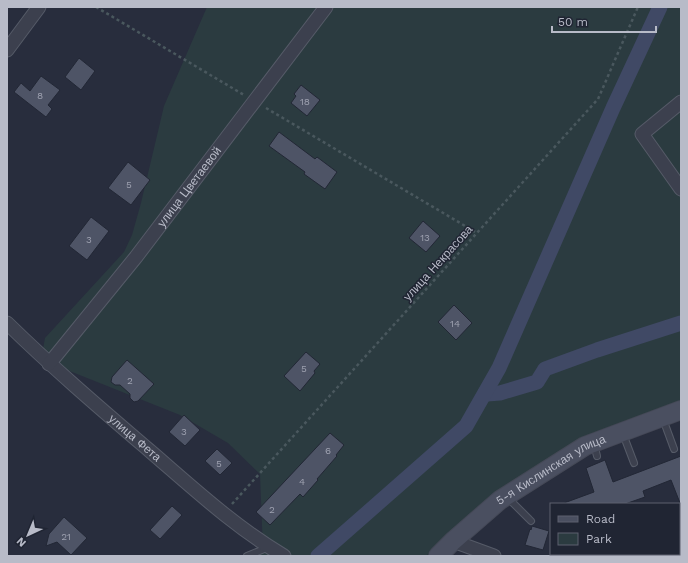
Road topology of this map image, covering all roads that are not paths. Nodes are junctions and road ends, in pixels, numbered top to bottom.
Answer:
1 (39, 7) edge
2 (326, 7) edge
3 (7, 50) edge
4 (681, 102) edge
5 (681, 189) edge
6 (7, 323) edge
7 (49, 364) junction
8 (681, 410) edge
9 (662, 417) junction
10 (622, 432) junction
11 (674, 450) dead end
12 (634, 463) dead end
13 (506, 496) junction
14 (531, 521) dead end
15 (269, 547) junction
16 (447, 549) edge
17 (247, 556) edge
18 (284, 556) edge
19 (494, 556) edge

1 - 3 street
2 - 7 street, улица Цветаевой
4 - 5 street
6 - 7 street, улица Фета
7 - 15 street, улица Фета
8 - 9 street, 5-я Кислинская улица
9 - 10 street, 5-я Кислинская улица
9 - 11 lane
10 - 12 lane
10 - 13 street, 5-я Кислинская улица
13 - 14 lane
13 - 16 street, 5-я Кислинская улица
15 - 17 lane
15 - 18 street, улица Фета
16 - 19 street

